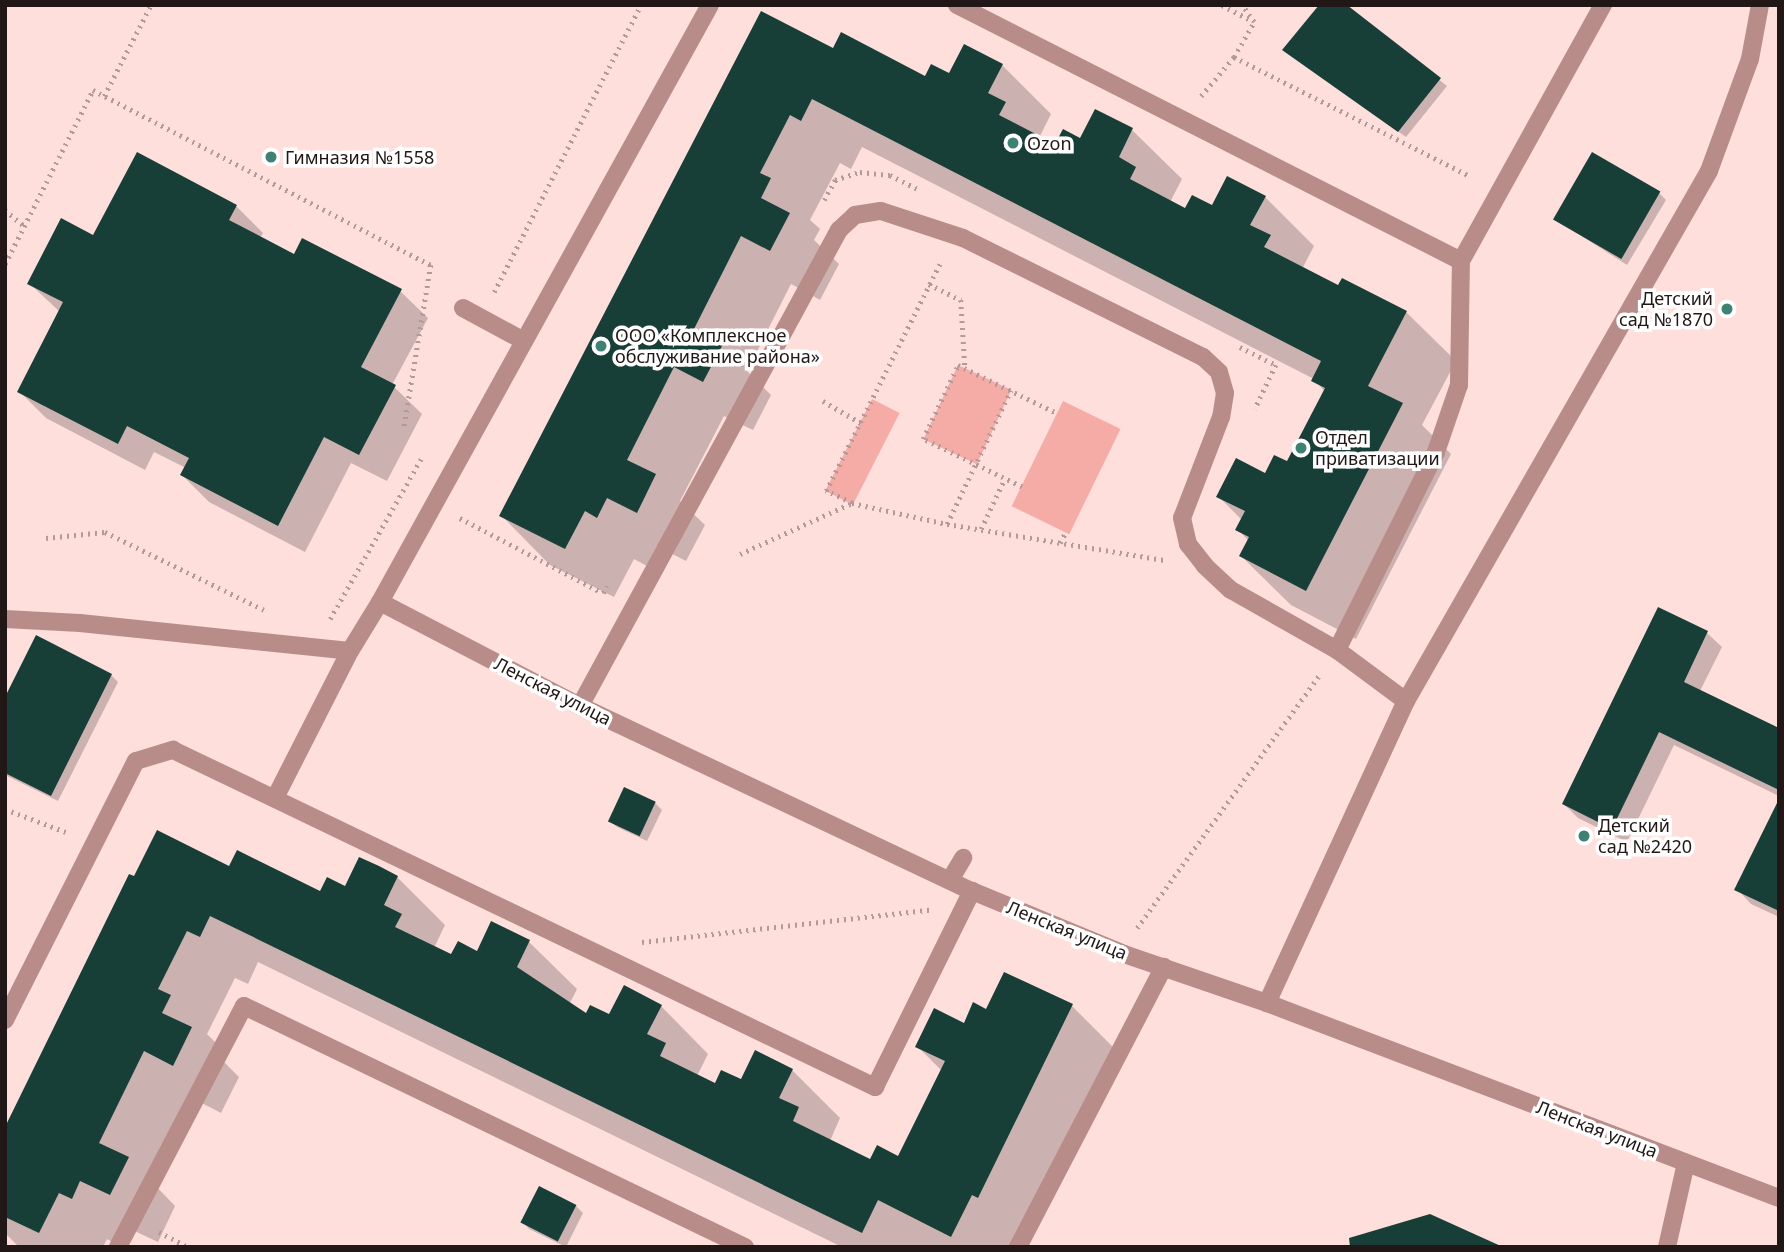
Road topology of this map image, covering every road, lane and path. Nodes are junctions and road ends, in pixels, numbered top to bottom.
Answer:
1 (151, 5) edge
2 (641, 5) edge
3 (710, 5) edge
4 (957, 5) edge
5 (1222, 5) edge
6 (1242, 5) edge
7 (1603, 5) edge
8 (1760, 5) edge
9 (1254, 22) junction
10 (1234, 57) junction
11 (104, 96) junction
12 (1197, 101) dead end
13 (1468, 175) dead end
14 (927, 193) dead end
15 (821, 205) dead end
16 (5, 211) edge
17 (24, 226) junction
18 (946, 251) dead end
19 (1461, 261) junction
20 (5, 264) edge
21 (928, 284) junction
22 (463, 308) dead end
23 (481, 318) junction
24 (524, 341) junction
25 (1239, 347) dead end
26 (965, 368) junction
27 (1011, 390) junction
28 (823, 401) dead end
29 (1057, 412) dead end
30 (1253, 412) dead end
31 (861, 423) junction
32 (404, 428) dead end
33 (422, 456) dead end
34 (975, 464) junction
35 (1005, 478) junction
36 (1021, 487) dead end
37 (852, 503) junction
38 (463, 505) dead end
39 (947, 524) junction
40 (981, 529) junction
41 (1066, 531) dead end
42 (46, 538) dead end
43 (1060, 543) junction
44 (740, 554) dead end
45 (1205, 566) junction
46 (610, 581) dead end
47 (380, 602) junction
48 (268, 612) dead end
49 (5, 619) edge
50 (329, 621) dead end
51 (349, 650) junction
52 (1337, 650) junction
53 (1406, 701) junction
54 (580, 706) junction
55 (275, 798) junction
56 (5, 808) edge
57 (94, 843) junction
58 (963, 858) dead end
59 (950, 880) junction
60 (969, 899) junction
61 (640, 942) dead end
62 (1124, 954) junction
63 (1164, 967) junction
64 (1267, 1003) junction
65 (5, 1020) edge
66 (1686, 1163) junction
67 (1779, 1198) edge
68 (118, 1247) edge
69 (745, 1247) edge
70 (1017, 1247) edge
71 (1667, 1247) edge

1 - 11 path
2 - 23 path
3 - 24 street
4 - 19 street
5 - 9 path
6 - 9 path
7 - 19 street
8 - 53 street
9 - 10 path
10 - 12 path
10 - 13 path
11 - 17 path
11 - 32 path
14 - 15 path
16 - 17 path
17 - 20 path
18 - 21 path
19 - 52 street
21 - 26 path
21 - 31 path
22 - 23 street
23 - 24 street
24 - 47 street
25 - 30 path
26 - 27 path
26 - 34 path
27 - 29 path
27 - 34 path
28 - 31 path
31 - 37 path
33 - 50 path
34 - 35 path
34 - 39 path
35 - 36 path
35 - 40 path
37 - 39 path
37 - 44 path
38 - 46 path
39 - 40 path
40 - 43 path
41 - 43 path
42 - 48 path
43 - 45 path
45 - 52 street
45 - 54 street
47 - 51 street
47 - 54 street, Ленская улица
49 - 51 street
51 - 55 street
52 - 53 street
52 - 62 path
53 - 64 street
54 - 59 street, Ленская улица
55 - 57 street
55 - 60 street
56 - 57 path
57 - 65 street
58 - 59 street
59 - 60 street, Ленская улица
60 - 61 path
60 - 62 street, Ленская улица
62 - 63 street, Ленская улица
63 - 64 street, Ленская улица
63 - 70 street
64 - 66 street, Ленская улица
66 - 67 street, Ленская улица
66 - 71 street
68 - 69 street

